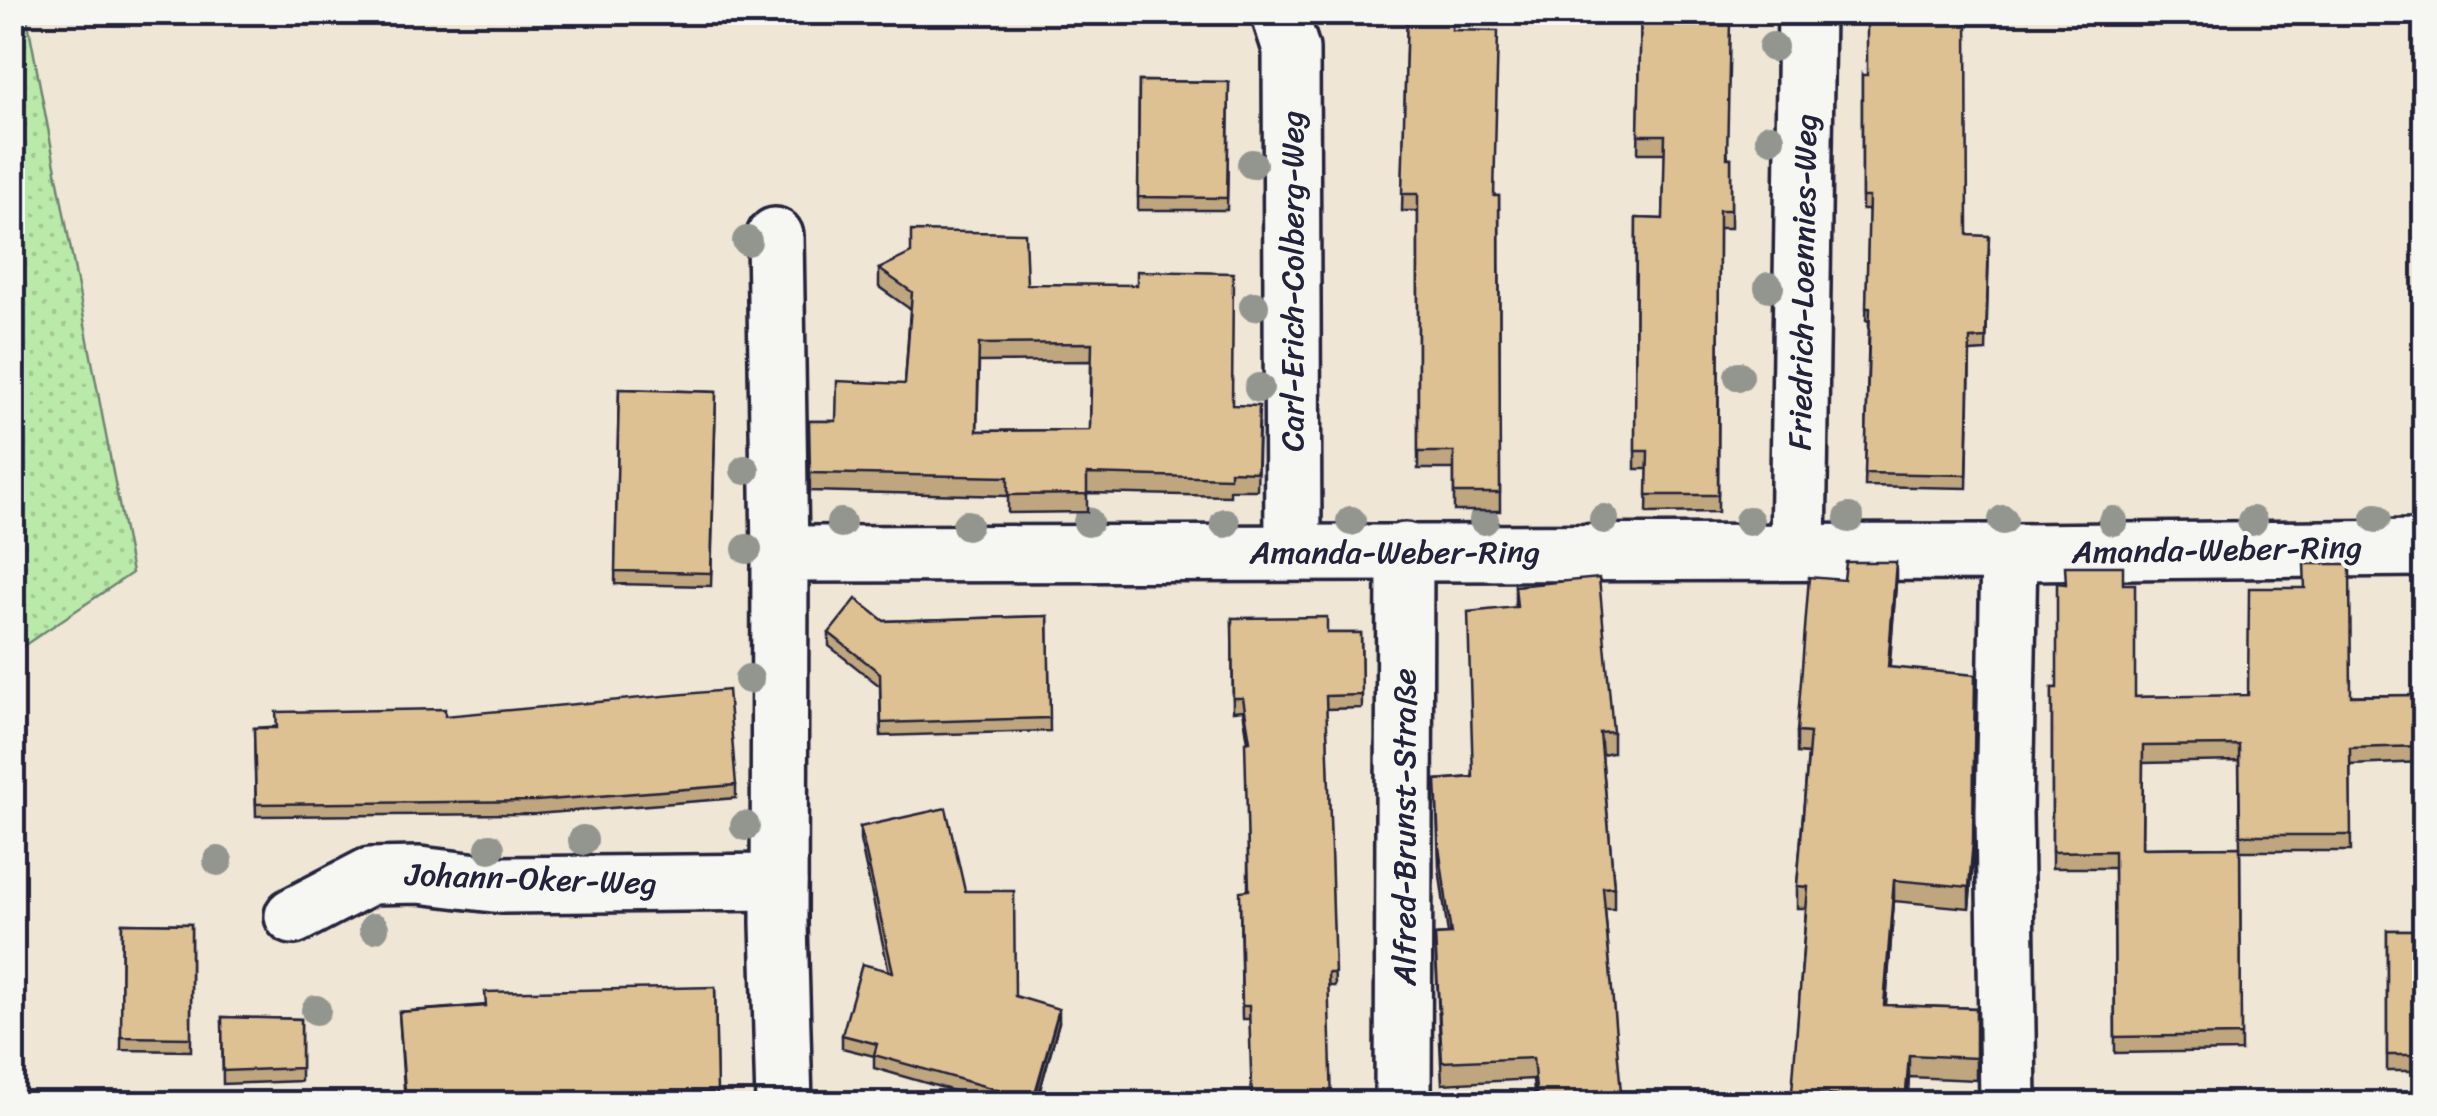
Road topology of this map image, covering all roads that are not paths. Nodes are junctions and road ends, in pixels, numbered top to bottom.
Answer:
1 (1279, 12) edge
2 (1806, 12) edge
3 (774, 236) dead end
4 (2424, 548) edge
5 (1405, 551) junction
6 (1293, 552) junction
7 (1798, 552) junction
8 (2009, 552) junction
9 (780, 554) junction
10 (779, 882) junction
11 (293, 916) dead end
12 (784, 1104) edge
13 (1403, 1104) edge
14 (2008, 1104) edge

1 - 6 street, Carl-Erich-Colberg-Weg
2 - 7 street, Friedrich-Loennies-Weg
3 - 9 street
4 - 8 street, Amanda-Weber-Ring
5 - 6 street, Amanda-Weber-Ring
5 - 7 street, Amanda-Weber-Ring
5 - 13 street, Alfred-Brunst-Straße
6 - 9 street, Amanda-Weber-Ring
7 - 8 street, Amanda-Weber-Ring
8 - 14 street
9 - 10 street
10 - 11 street, Johann-Oker-Weg
10 - 12 street

